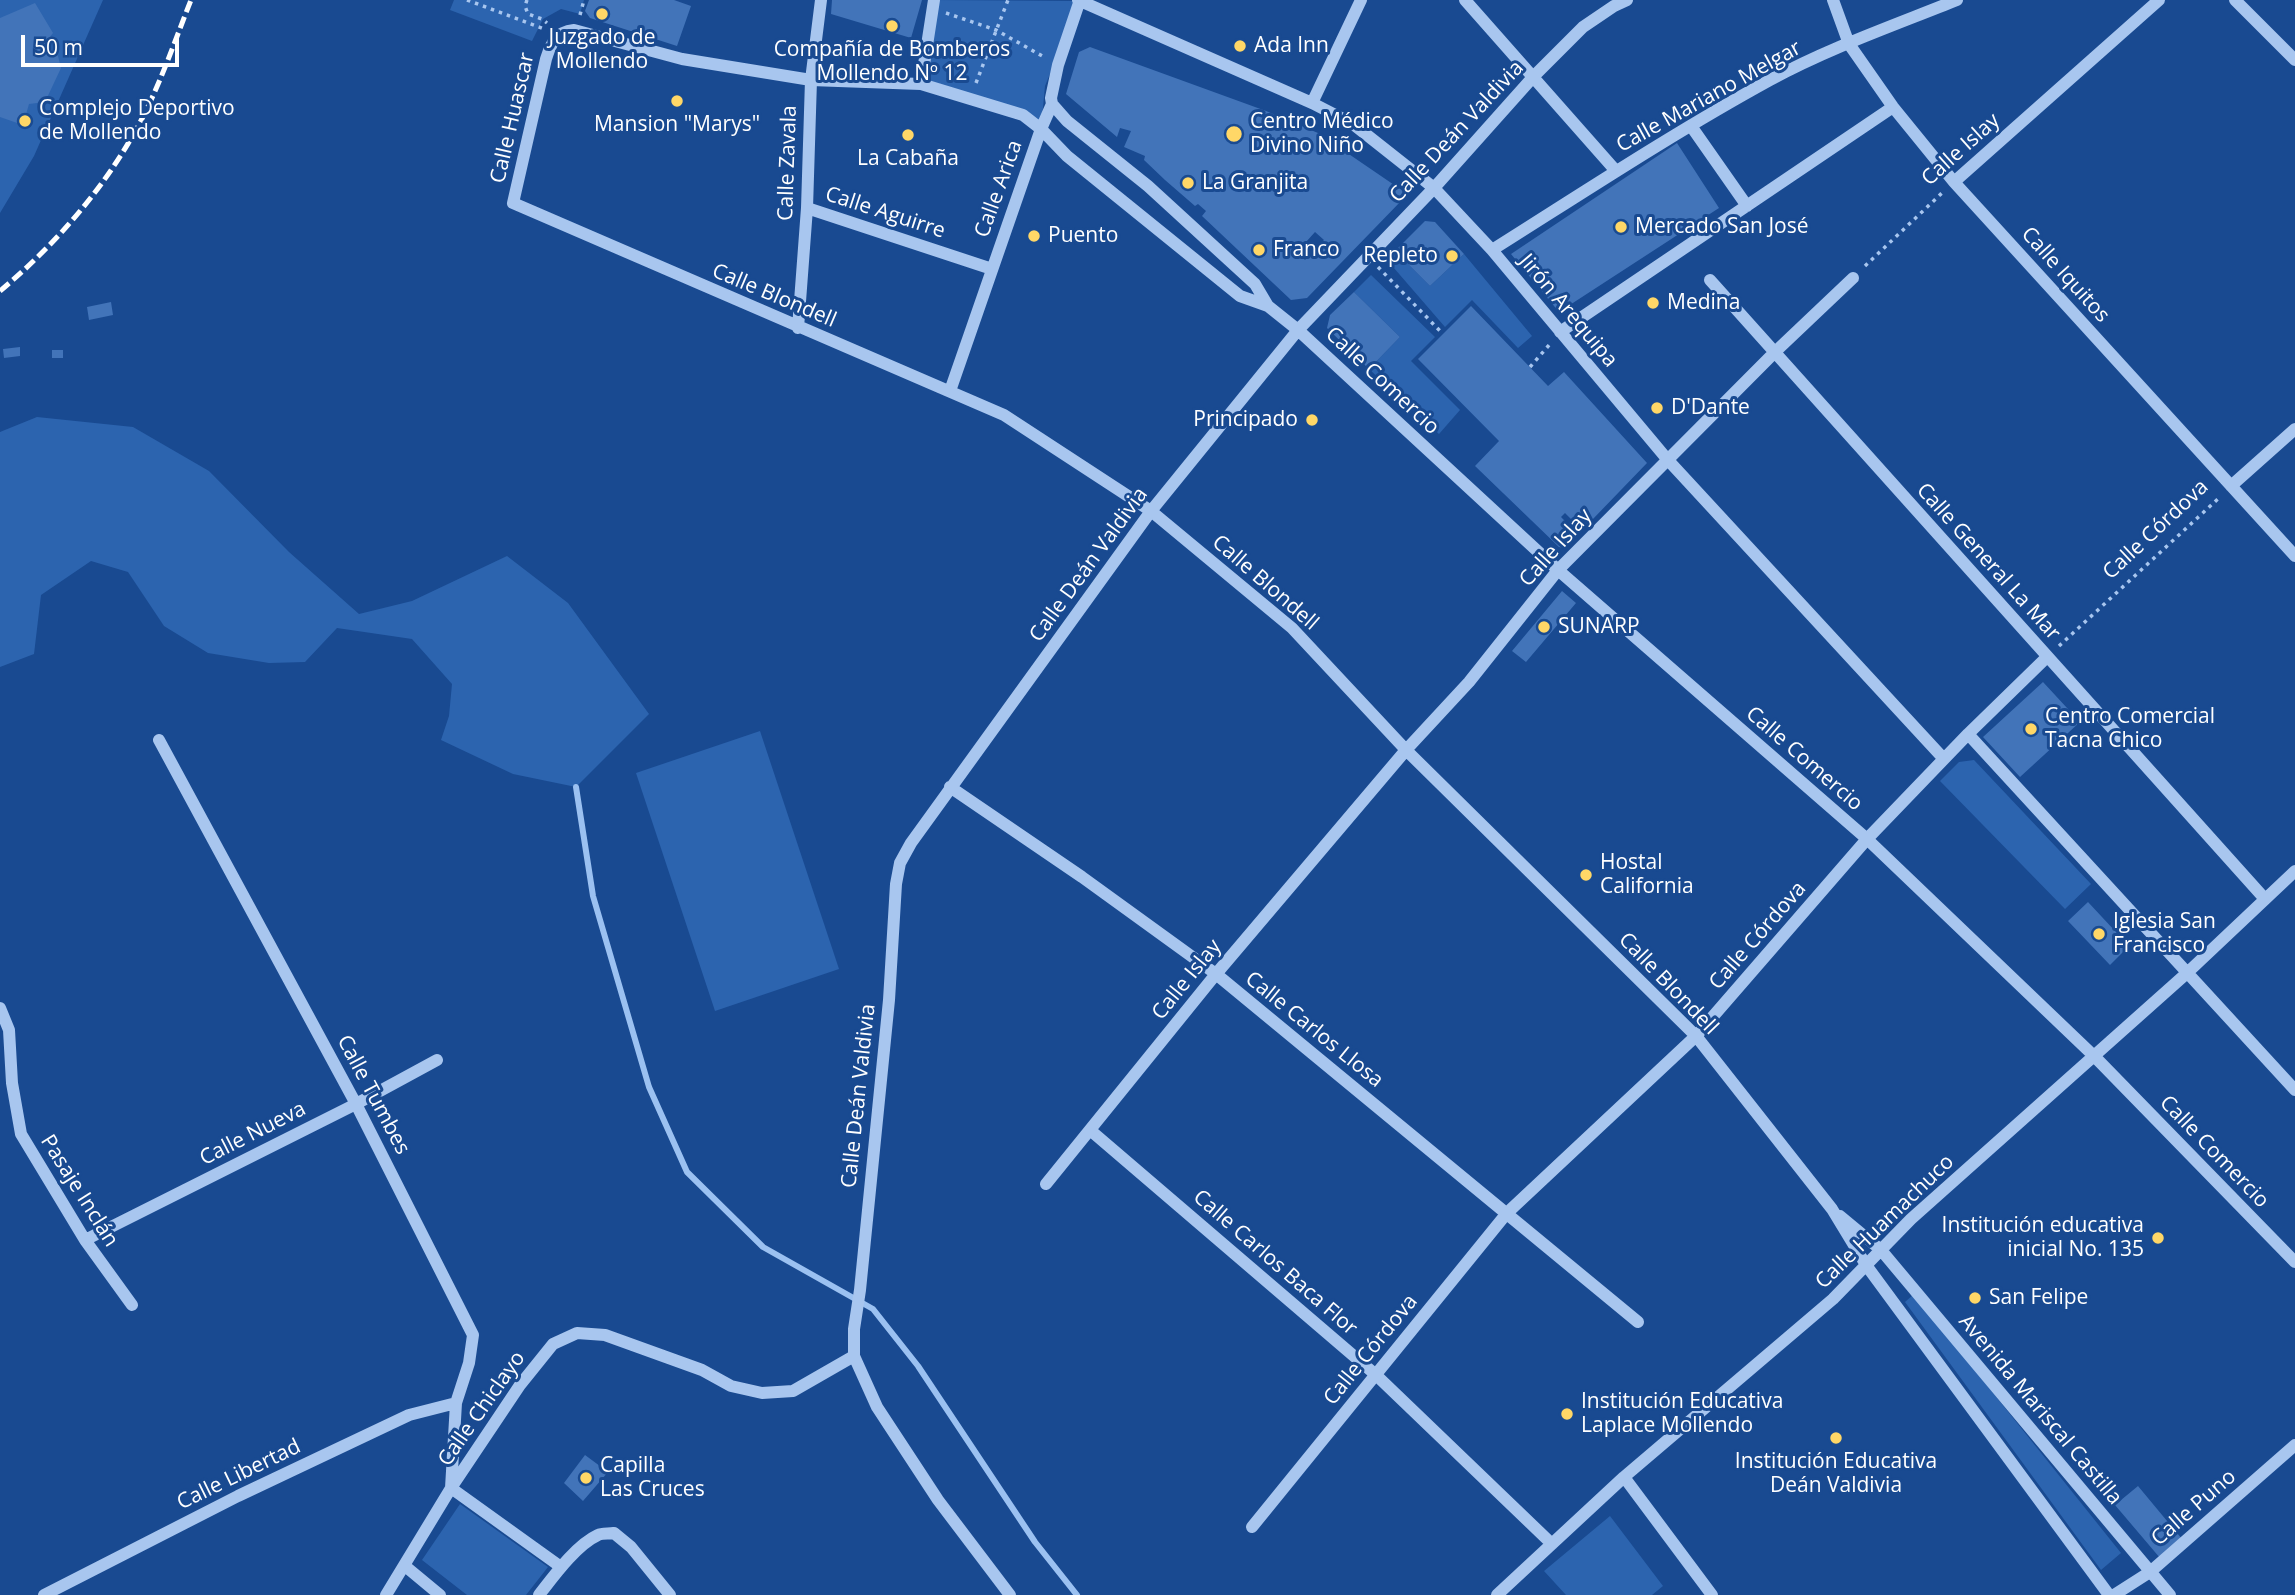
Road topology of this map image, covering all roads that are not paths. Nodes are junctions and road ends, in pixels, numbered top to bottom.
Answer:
1 (821, 0) edge
2 (1079, 0) edge
3 (1361, 0) edge
4 (1465, 0) edge
5 (1627, 0) edge
6 (1833, 0) edge
7 (1957, 0) edge
8 (2159, 0) edge
9 (2235, 0) edge
10 (932, 4) edge
11 (555, 38) joint
12 (1849, 44) junction
13 (2295, 60) edge
14 (1534, 76) junction
15 (811, 80) junction
16 (921, 84) junction
17 (1052, 103) junction
18 (1312, 103) junction
19 (1894, 107) junction
20 (1691, 126) junction
21 (1041, 128) junction
22 (1616, 172) junction
23 (1954, 182) junction
24 (1434, 188) junction
25 (513, 203) joint
26 (1747, 206) junction
27 (807, 208) junction
28 (1492, 250) junction
29 (992, 269) junction
30 (1853, 278) road end
31 (1710, 279) dead end
32 (1268, 306) junction
33 (798, 328) junction
34 (1298, 330) junction
35 (1560, 332) junction
36 (1775, 352) junction
37 (950, 391) junction
38 (2295, 429) edge
39 (1667, 459) junction
40 (2231, 486) junction
41 (1152, 511) junction
42 (2295, 556) edge
43 (1558, 570) junction
44 (2047, 657) junction
45 (1968, 734) junction
46 (159, 740) dead end
47 (1406, 750) junction
48 (1944, 759) junction
49 (950, 787) junction
50 (1867, 839) junction
51 (2295, 871) edge
52 (2265, 900) junction
53 (2187, 973) junction
54 (1216, 975) junction
55 (0, 1008) edge
56 (1696, 1036) junction
57 (2095, 1056) junction
58 (437, 1060) dead end
59 (2295, 1090) edge
60 (356, 1104) junction
61 (1090, 1130) junction
62 (1046, 1184) dead end
63 (1832, 1209) junction
64 (1507, 1213) junction
65 (85, 1240) junction
66 (1881, 1250) junction
67 (2295, 1262) edge
68 (1866, 1265) junction
69 (132, 1305) dead end
70 (1638, 1322) dead end
71 (853, 1356) junction
72 (1376, 1375) junction
73 (456, 1403) junction
74 (2295, 1445) edge
75 (1624, 1477) junction
76 (451, 1488) junction
77 (1252, 1527) dead end
78 (1552, 1544) junction
79 (405, 1566) junction
80 (561, 1567) junction
81 (2150, 1572) junction
82 (44, 1595) edge
83 (386, 1595) edge
84 (440, 1595) edge
85 (539, 1595) edge
86 (670, 1595) edge
87 (1010, 1595) edge
88 (1497, 1595) edge
89 (1712, 1595) edge
90 (2112, 1595) edge
91 (2170, 1595) edge

1 - 15 street, Calle Zavala
2 - 17 street, Calle Arica
2 - 18 street, Jirón Arequipa
3 - 18 street
4 - 14 street
5 - 14 street, Calle Deán Valdivia
6 - 12 street, Calle Iquitos
7 - 12 street, Calle Mariano Melgar
8 - 23 street, Calle Islay
9 - 13 street
10 - 16 street
11 - 15 street, Calle Comercio
11 - 25 street, Calle Huascar
12 - 19 street, Calle Iquitos
12 - 20 street, Calle Mariano Melgar
14 - 22 street
14 - 24 street, Calle Deán Valdivia
15 - 16 street, Calle Comercio
15 - 27 street, Calle Zavala
16 - 21 street, Calle Comercio
17 - 21 street, Calle Arica
17 - 32 street, Calle Comercio
18 - 24 street, Jirón Arequipa
19 - 23 street, Calle Iquitos
19 - 26 street
20 - 22 street, Calle Mariano Melgar
20 - 26 street
21 - 29 street, Calle Arica
21 - 32 street, Calle Comercio
22 - 28 street, Calle Mariano Melgar
23 - 40 street, Calle Iquitos
24 - 28 street, Jirón Arequipa
24 - 34 street, Calle Deán Valdivia
25 - 33 street, Calle Blondell
26 - 35 street
27 - 29 street, Calle Aguirre
27 - 33 street, Calle Zavala
28 - 35 street, Jirón Arequipa
29 - 37 street, Calle Arica
30 - 36 street, Calle Islay
31 - 36 street, Calle General La Mar
32 - 34 street, Calle Comercio
33 - 37 street, Calle Blondell
34 - 41 street, Calle Deán Valdivia
34 - 43 street, Calle Comercio
35 - 39 street, Jirón Arequipa
36 - 39 street, Calle Islay
36 - 44 street, Calle General La Mar
37 - 41 street, Calle Blondell
38 - 40 street, Calle Córdova
39 - 43 street, Calle Islay
39 - 48 street, Jirón Arequipa
40 - 42 street, Calle Iquitos
41 - 47 street, Calle Blondell
41 - 49 street, Calle Deán Valdivia
43 - 47 street, Calle Islay
43 - 50 street, Calle Comercio
44 - 45 street, Calle Córdova
44 - 52 street, Calle General La Mar
45 - 48 street, Calle Córdova
45 - 53 street
46 - 60 street, Calle Tumbes
47 - 54 street, Calle Islay
47 - 56 street, Calle Blondell
48 - 50 street, Calle Córdova
49 - 54 street, Calle Carlos Llosa
49 - 71 street, Calle Deán Valdivia
50 - 56 street, Calle Córdova
50 - 57 street, Calle Comercio
51 - 52 street, Calle Huamachuco
52 - 53 street, Calle Huamachuco
53 - 57 street, Calle Huamachuco
53 - 59 street
54 - 61 street, Calle Islay
54 - 64 street, Calle Carlos Llosa
55 - 65 street, Pasaje Inclán
56 - 63 street, Calle Blondell
56 - 64 street, Calle Córdova
57 - 66 street, Calle Huamachuco
57 - 67 street, Calle Comercio
58 - 60 street, Calle Nueva
60 - 65 street, Calle Nueva
60 - 73 street, Calle Tumbes
61 - 62 street, Calle Islay
61 - 72 street, Calle Carlos Baca Flor
63 - 66 street, Calle Blondell
63 - 68 street, Calle Blondell
64 - 70 street, Calle Carlos Llosa
64 - 72 street, Calle Córdova
65 - 69 street, Pasaje Inclán
66 - 68 street, Calle Huamachuco
66 - 81 street, Avenida Mariscal Castilla
68 - 75 street, Calle Huamachuco
68 - 90 street
71 - 76 street, Calle Chiclayo
71 - 87 street
72 - 77 street, Calle Córdova
72 - 78 street, Calle Carlos Baca Flor
73 - 76 street, Calle Tumbes
73 - 82 street, Calle Libertad
74 - 81 street, Calle Puno
75 - 78 street, Calle Huamachuco
75 - 89 street
76 - 79 street, Calle Chiclayo
76 - 80 street
78 - 88 street, Calle Huamachuco
79 - 83 street, Calle Chiclayo
79 - 84 street
80 - 85 street
80 - 86 street
81 - 90 street, Calle Puno
81 - 91 street, Avenida Mariscal Castilla

